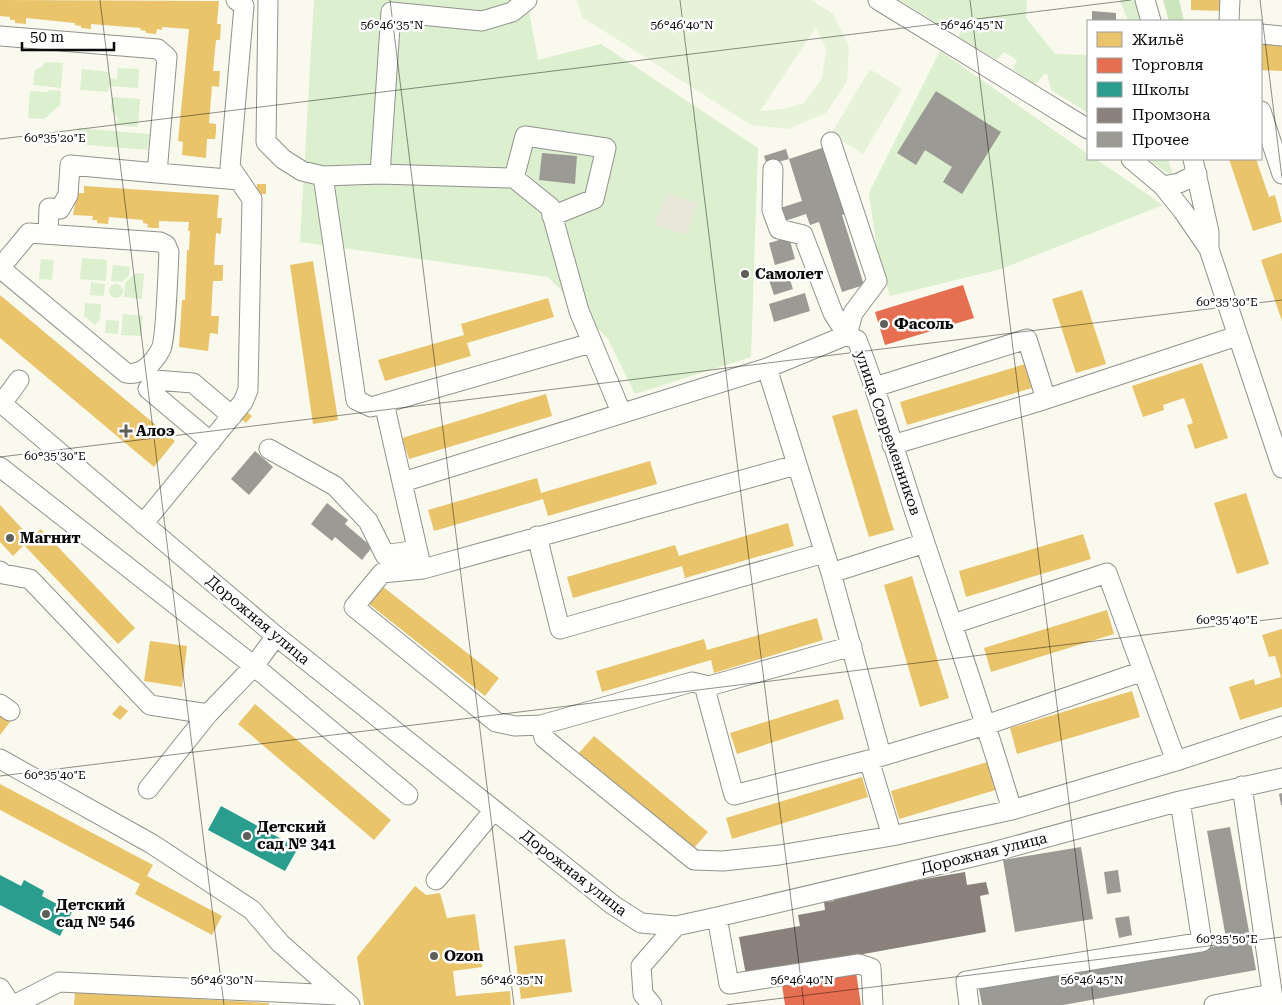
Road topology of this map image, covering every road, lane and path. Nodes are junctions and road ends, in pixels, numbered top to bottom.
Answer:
1 (236, 0) edge
2 (268, 0) edge
3 (527, 0) edge
4 (878, 0) edge
5 (1145, 0) edge
6 (1230, 0) edge
7 (1151, 20) edge
8 (1229, 20) edge
9 (1262, 34) edge
10 (0, 36) edge
11 (1282, 36) edge
12 (1262, 114) edge
13 (1087, 128) edge
14 (831, 142) dead end
15 (1132, 160) edge
16 (1195, 166) edge
17 (774, 170) dead end
18 (157, 173) junction
19 (380, 174) junction
20 (1282, 174) edge
21 (323, 176) junction
22 (514, 178) junction
23 (240, 180) junction
24 (1163, 186) junction
25 (552, 216) junction
26 (48, 234) junction
27 (1209, 248) junction
28 (0, 268) edge
29 (847, 335) junction
30 (1237, 336) junction
31 (591, 343) junction
32 (767, 368) junction
33 (19, 380) dead end
34 (875, 387) junction
35 (1046, 399) junction
36 (1, 403) edge
37 (384, 403) junction
38 (621, 412) junction
39 (232, 416) junction
40 (211, 442) junction
41 (892, 445) junction
42 (269, 449) dead end
43 (796, 465) junction
44 (0, 467) edge
45 (1282, 468) edge
46 (403, 482) junction
47 (143, 524) junction
48 (537, 536) junction
49 (925, 543) junction
50 (416, 550) junction
51 (824, 553) junction
52 (423, 570) junction
53 (0, 571) edge
54 (831, 572) junction
55 (953, 624) junction
56 (276, 636) junction
57 (852, 646) junction
58 (254, 666) junction
59 (1143, 671) junction
60 (704, 685) junction
61 (208, 714) junction
62 (541, 725) junction
63 (986, 725) junction
64 (1282, 726) edge
65 (875, 758) junction
66 (0, 759) edge
67 (1176, 761) junction
68 (1282, 778) edge
69 (1242, 786) junction
70 (148, 789) dead end
71 (408, 795) dead end
72 (1180, 801) junction
73 (494, 810) junction
74 (1012, 810) junction
75 (892, 836) junction
76 (436, 880) dead end
77 (718, 918) junction
78 (676, 926) junction
79 (0, 988) edge
80 (1272, 999) edge
81 (344, 1000) edge
82 (12, 1005) edge
83 (652, 1005) edge
84 (873, 1005) edge
85 (970, 1005) edge
86 (1214, 1005) edge

1 - 23 street
2 - 21 street
3 - 19 street
4 - 13 street
5 - 7 street
6 - 8 street
9 - 11 street
10 - 18 street
12 - 20 street
14 - 29 street
15 - 24 street
16 - 24 street
16 - 27 street
17 - 29 street
18 - 23 street
18 - 26 street
19 - 21 street
19 - 22 street
21 - 37 street
22 - 25 street
22 - 25 street
23 - 39 street
24 - 27 street
25 - 31 street
26 - 28 street
26 - 28 street
27 - 30 street
29 - 32 street, улица Современников
29 - 34 street, улица Современников
30 - 35 street
30 - 45 street
31 - 37 street
31 - 38 street
32 - 38 street, улица Современников
32 - 43 street
33 - 36 street
34 - 35 street
34 - 41 street, улица Современников
35 - 41 street
36 - 47 street, Дорожная улица
37 - 46 street
38 - 46 street, улица Современников
39 - 40 street
39 - 40 street
40 - 47 street
41 - 49 street, улица Современников
42 - 50 street
43 - 48 street
43 - 51 street
44 - 58 street
46 - 50 street
47 - 56 street, Дорожная улица
48 - 51 street
48 - 52 street
49 - 54 street
49 - 55 street, улица Современников
50 - 52 street
51 - 54 street
52 - 62 street
53 - 61 street
54 - 57 street
55 - 59 street
55 - 63 street, улица Современников
56 - 58 street
56 - 73 street, Дорожная улица
57 - 60 street
57 - 65 street
58 - 61 street
58 - 71 street
59 - 63 street
59 - 67 street
60 - 62 street
60 - 65 street
61 - 70 street
62 - 75 street
63 - 65 street
63 - 74 street, улица Современников
64 - 67 street
65 - 75 street
66 - 81 street
67 - 74 street
68 - 69 street, Дорожная улица
69 - 72 street, Дорожная улица
69 - 80 street
72 - 77 street, Дорожная улица
72 - 85 street
73 - 76 street
73 - 78 street, Дорожная улица
74 - 75 street
77 - 78 street, Дорожная улица
77 - 84 street
78 - 83 street
79 - 82 street
80 - 86 street
81 - 82 street

